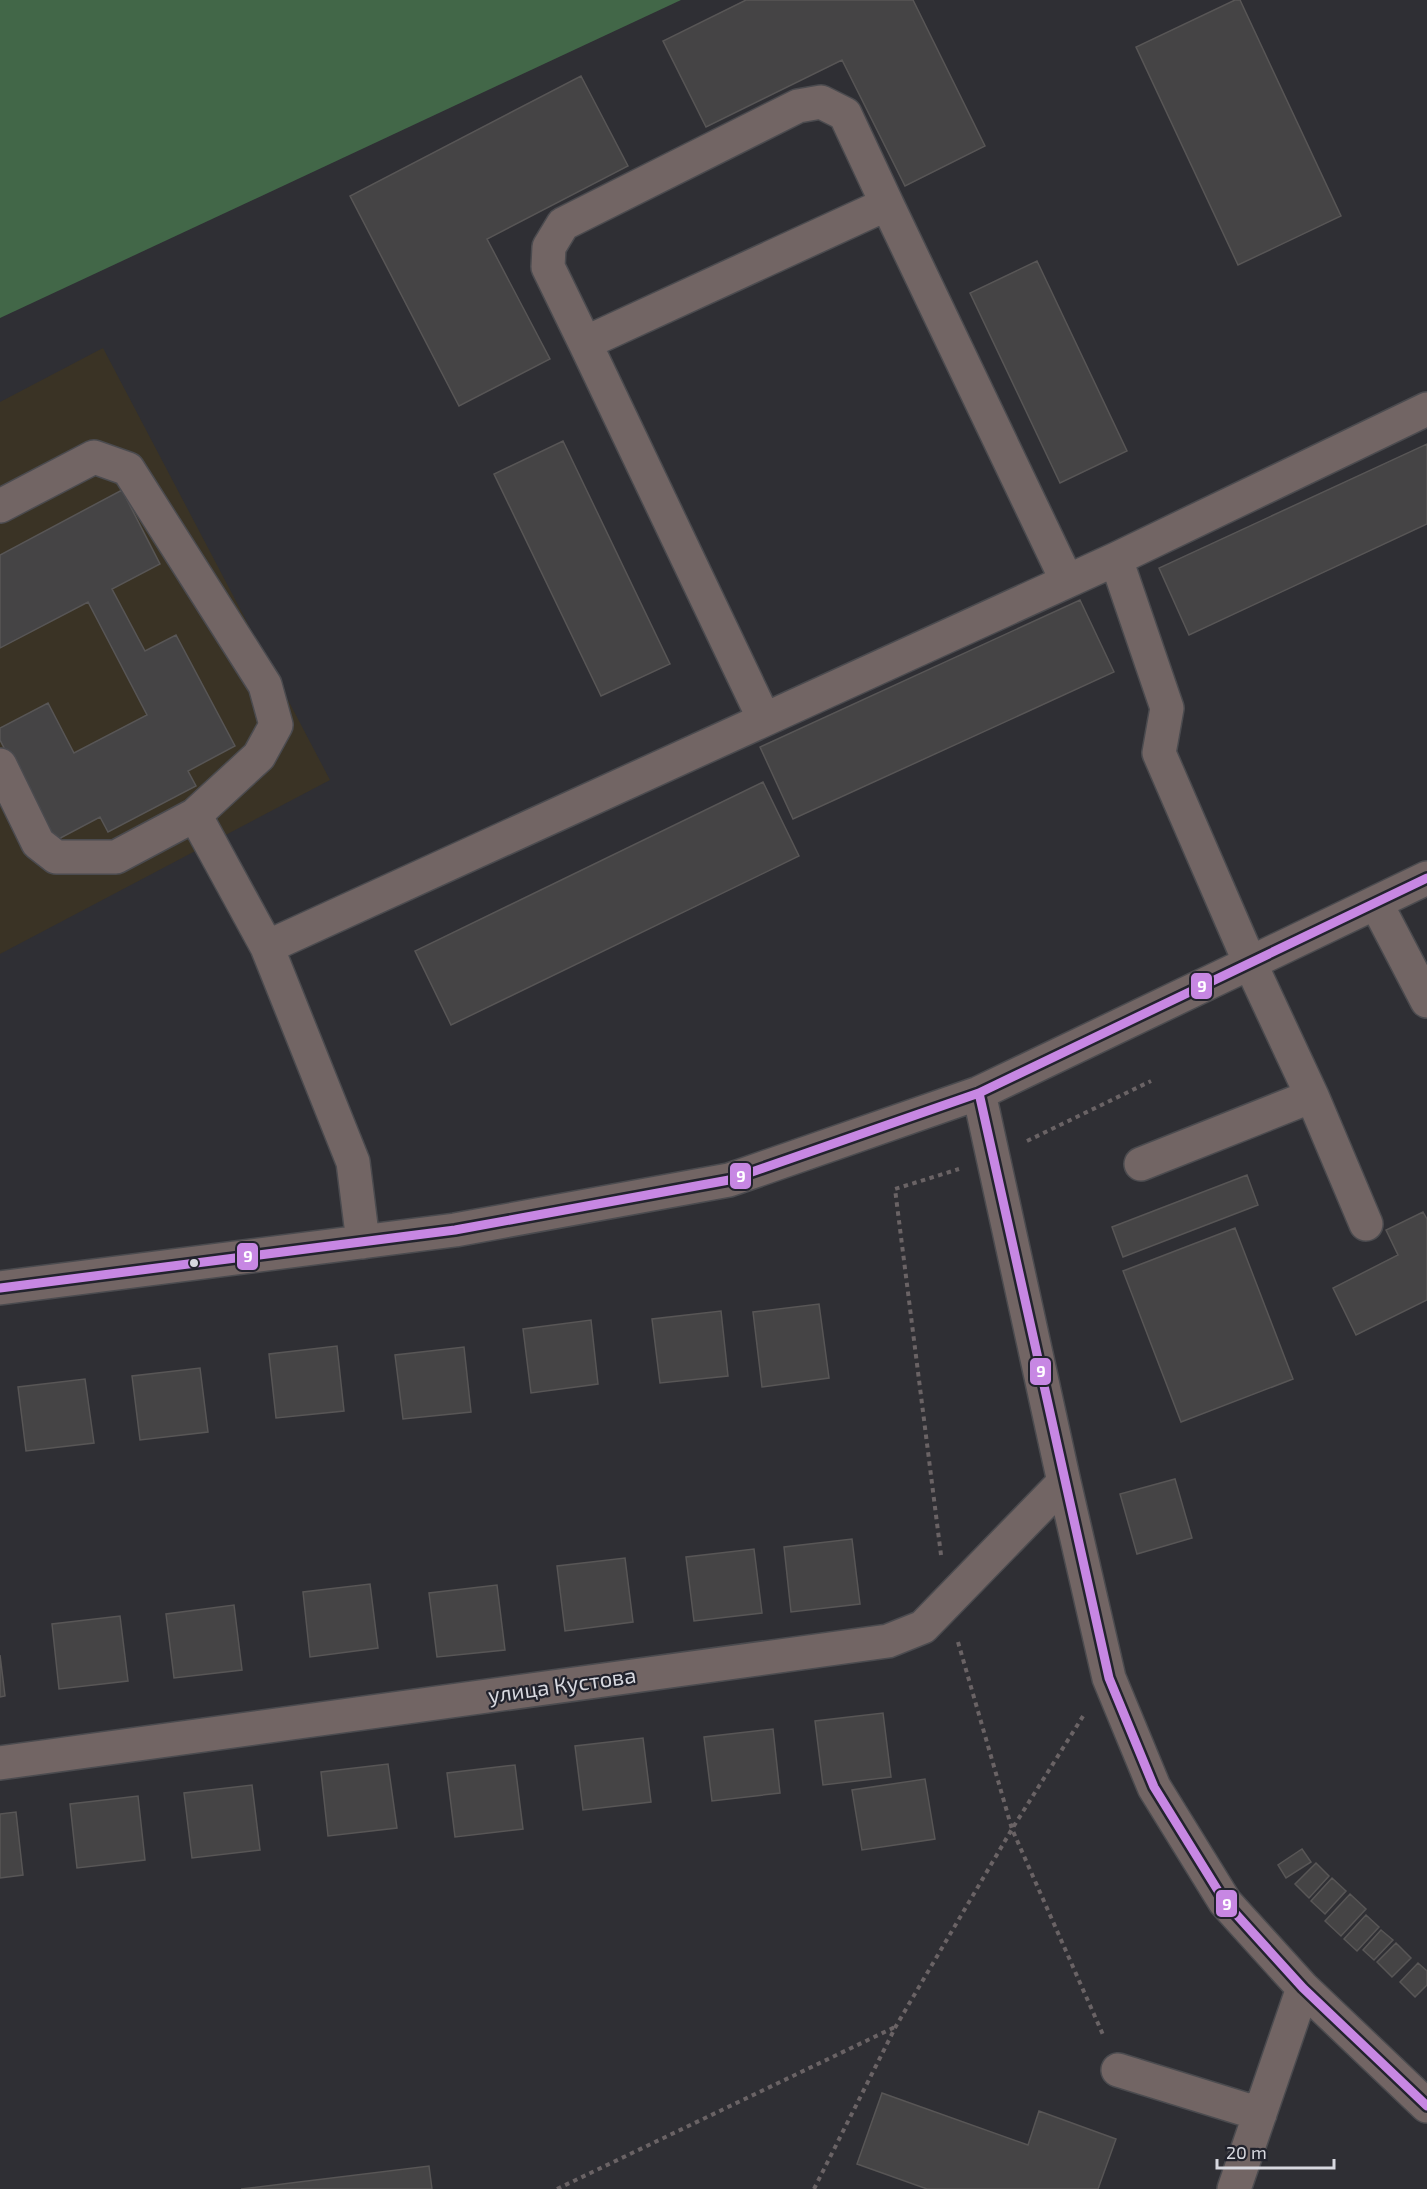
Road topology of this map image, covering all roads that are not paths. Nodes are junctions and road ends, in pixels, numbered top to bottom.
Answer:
1 (887, 204) junction
2 (585, 343) junction
3 (1427, 409) edge
4 (0, 506) edge
5 (1116, 559) junction
6 (1067, 581) junction
7 (764, 719) junction
8 (0, 765) edge
9 (195, 815) junction
10 (1427, 878) edge
11 (1376, 903) junction
12 (267, 947) junction
13 (1250, 963) junction
14 (1427, 1001) edge
15 (979, 1093) junction
16 (1312, 1096) junction
17 (1141, 1164) dead end
18 (1366, 1224) dead end
19 (363, 1242) junction
20 (0, 1288) edge
21 (1064, 1482) junction
22 (0, 1763) edge
23 (1303, 1988) junction
24 (1118, 2070) road end
25 (1427, 2106) edge
26 (1260, 2114) junction
27 (1234, 2189) edge

1 - 2 street
1 - 2 street
1 - 6 street
2 - 7 street
3 - 5 street
4 - 9 street
5 - 6 street
5 - 13 street
6 - 7 street
7 - 12 street
8 - 9 street
9 - 12 street
10 - 11 street
11 - 13 street
11 - 14 street
12 - 19 street
13 - 15 street
13 - 16 street
15 - 19 street
15 - 21 street
16 - 17 street
16 - 18 street
19 - 20 street
21 - 22 street, улица Кустова
21 - 23 street
23 - 25 street
23 - 26 street
24 - 26 street
26 - 27 street

